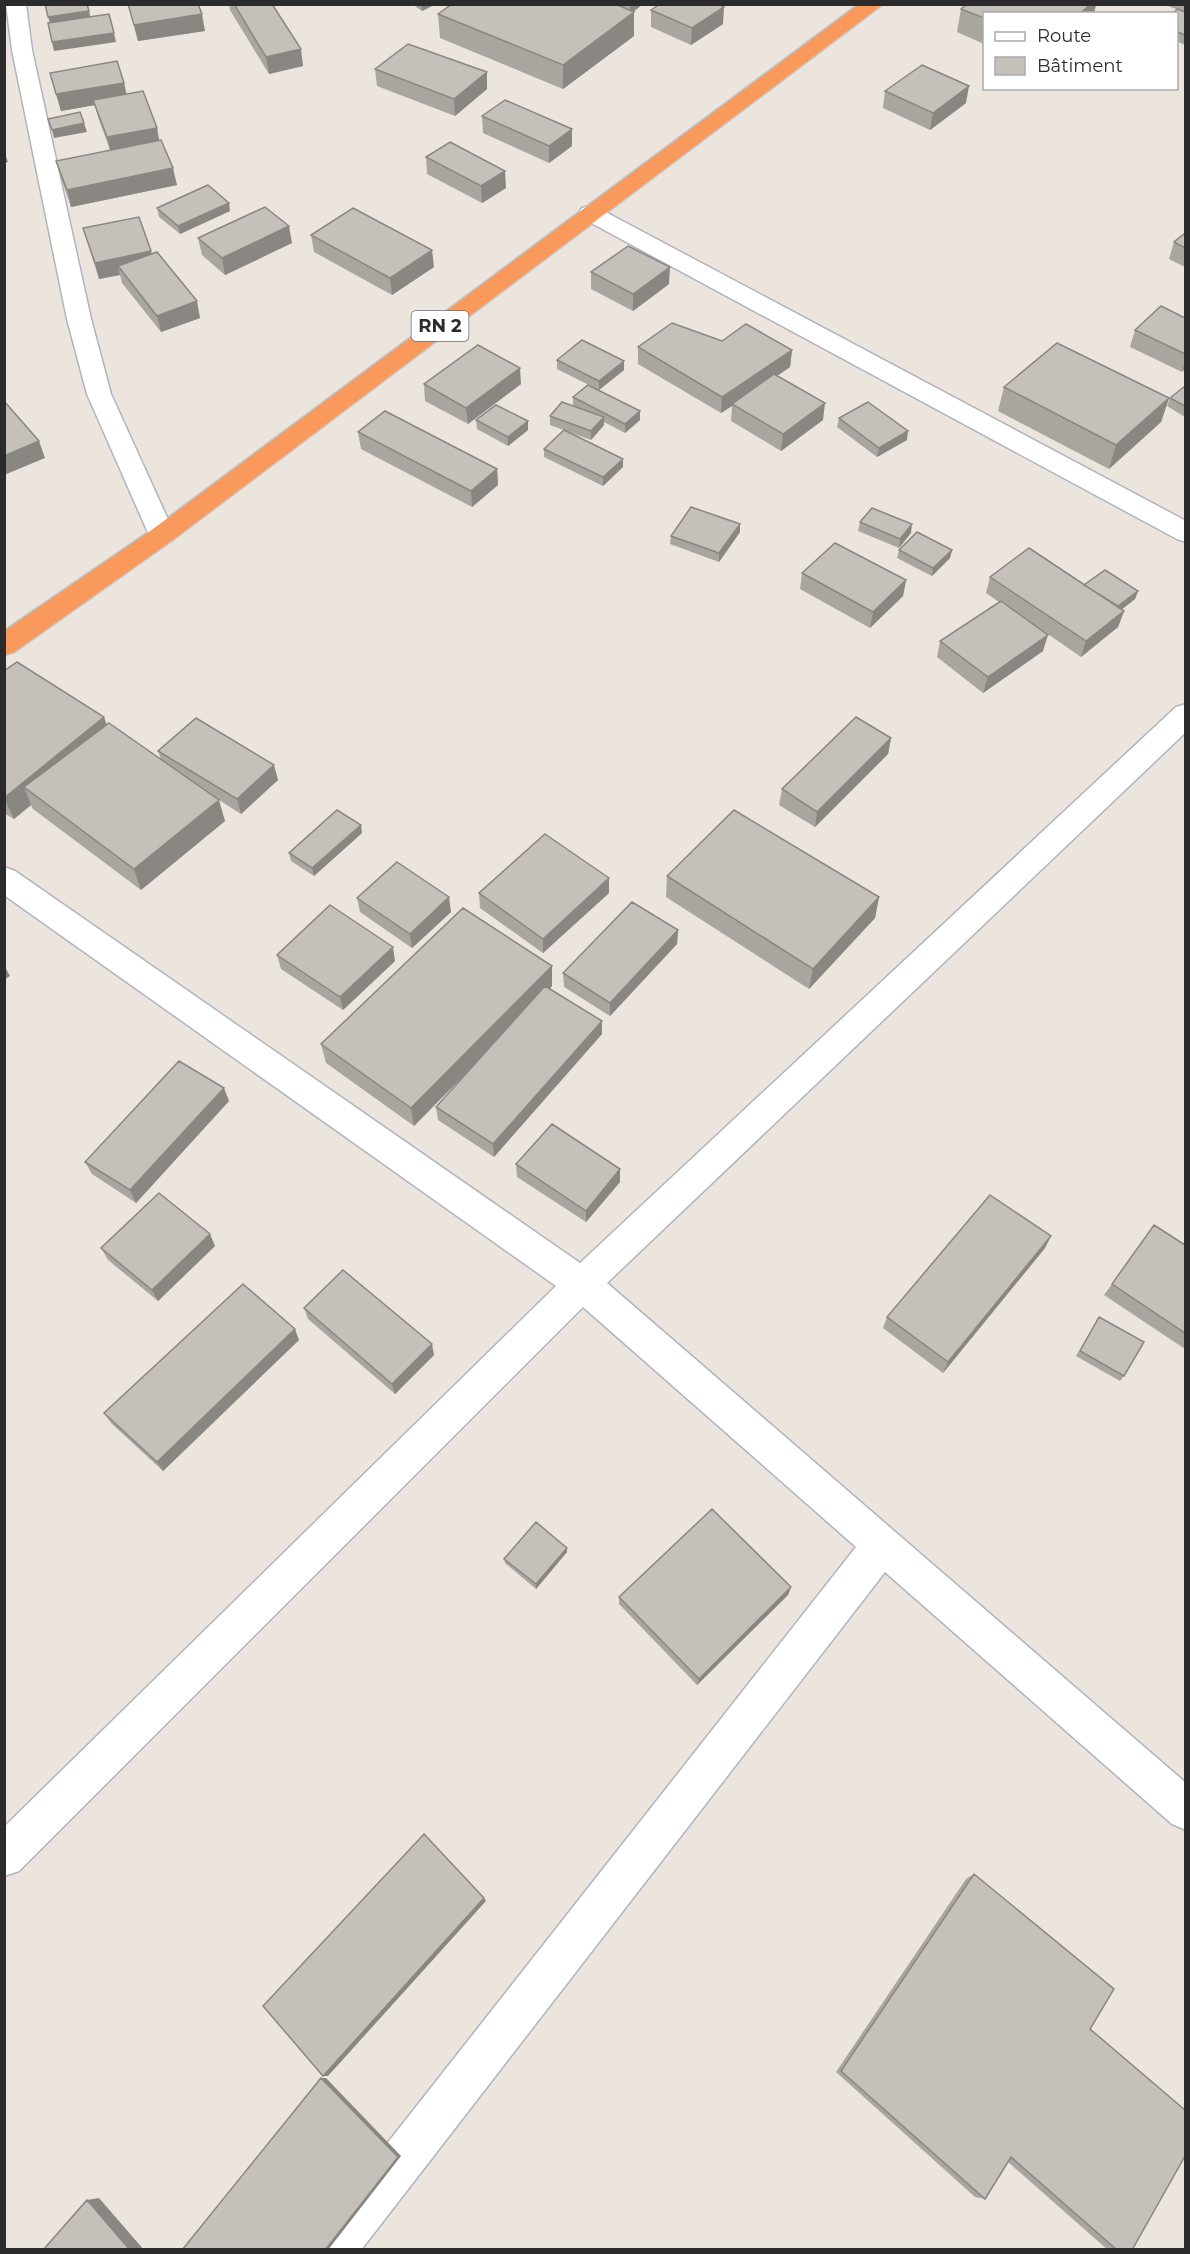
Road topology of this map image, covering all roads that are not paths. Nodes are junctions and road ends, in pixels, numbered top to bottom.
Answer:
1 (16, 4) edge
2 (873, 4) edge
3 (590, 213) junction
4 (1185, 533) edge
5 (162, 535) junction
6 (4, 645) edge
7 (1185, 714) edge
8 (4, 879) edge
9 (582, 1284) junction
10 (882, 1545) junction
11 (1185, 1810) edge
12 (4, 1856) edge
13 (332, 2250) edge

1 - 5 street
2 - 3 highway, RN 2
3 - 4 street
3 - 5 highway, RN 2
5 - 6 highway, RN 2
7 - 9 street
8 - 9 street
9 - 10 street
9 - 12 street
10 - 11 street
10 - 13 street

